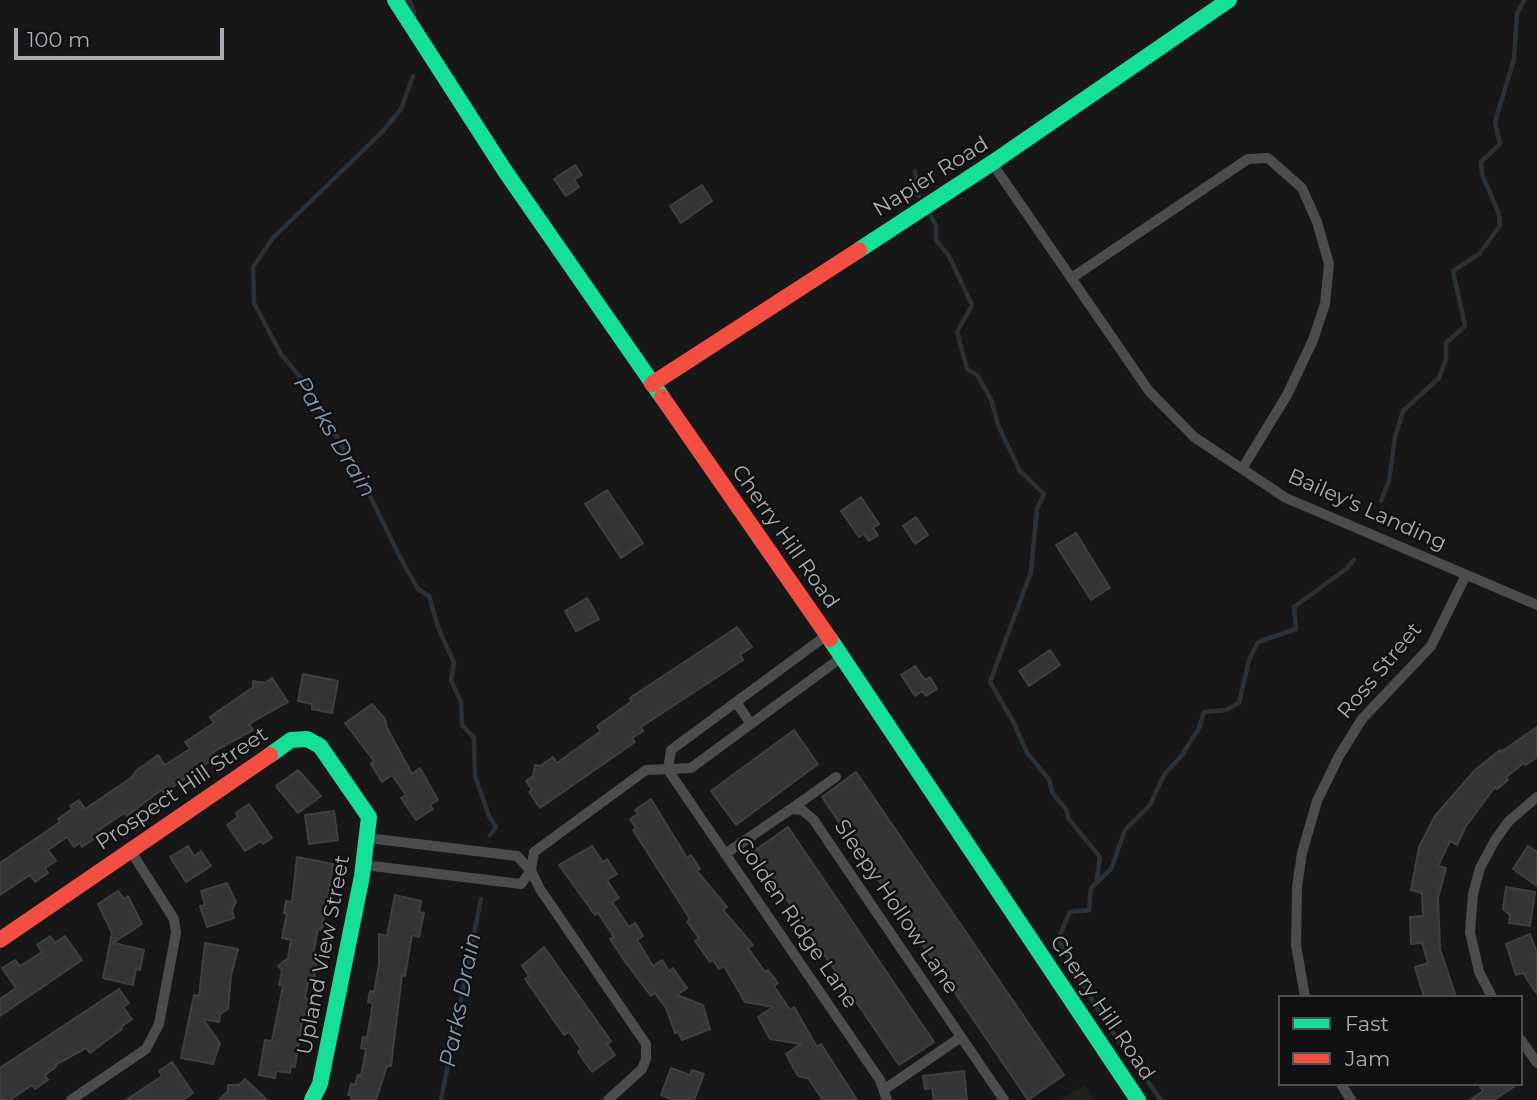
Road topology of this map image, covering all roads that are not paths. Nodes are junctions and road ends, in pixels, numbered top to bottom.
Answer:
1 (395, 0) edge
2 (1229, 0) edge
3 (992, 163) junction
4 (1073, 277) junction
5 (652, 384) junction
6 (1241, 469) junction
7 (1466, 575) junction
8 (1537, 606) edge
9 (827, 635) junction
10 (842, 657) junction
11 (736, 702) junction
12 (751, 724) junction
13 (668, 770) junction
14 (836, 777) dead end
15 (1537, 797) edge
16 (791, 809) junction
17 (369, 817) joint
18 (368, 838) junction
19 (130, 850) junction
20 (726, 854) junction
21 (365, 865) junction
22 (531, 871) junction
23 (0, 940) edge
24 (1305, 995) edge
25 (1491, 995) edge
26 (961, 1037) junction
27 (1523, 1043) edge
28 (1537, 1063) edge
29 (886, 1094) edge
30 (71, 1100) edge
31 (312, 1100) edge
32 (608, 1100) edge
33 (1004, 1100) edge
34 (1138, 1100) edge

1 - 5 street, Cherry Hill Road
2 - 3 street, Napier Road
3 - 4 street, Bailey's Landing
3 - 5 street, Napier Road
4 - 6 street, Bailey's Landing
4 - 6 street
5 - 9 street, Cherry Hill Road
6 - 7 street, Bailey's Landing
7 - 8 street, Bailey's Landing
7 - 24 street, Ross Street
9 - 10 street, Cherry Hill Road
9 - 11 street
10 - 12 street
10 - 34 street, Cherry Hill Road
11 - 12 street
11 - 13 street
12 - 13 street
13 - 20 street, Golden Ridge Lane
13 - 22 street
14 - 16 street
15 - 25 street
16 - 20 street
16 - 26 street, Sleepy Hollow Lane
17 - 18 street, Upland View Street
17 - 19 street, Prospect Hill Street
18 - 21 street, Upland View Street
18 - 22 street
19 - 23 street, Prospect Hill Street
19 - 30 street
20 - 29 street, Golden Ridge Lane
21 - 22 street
21 - 31 street, Upland View Street
22 - 32 street
26 - 29 street
26 - 33 street, Sleepy Hollow Lane
27 - 28 street

